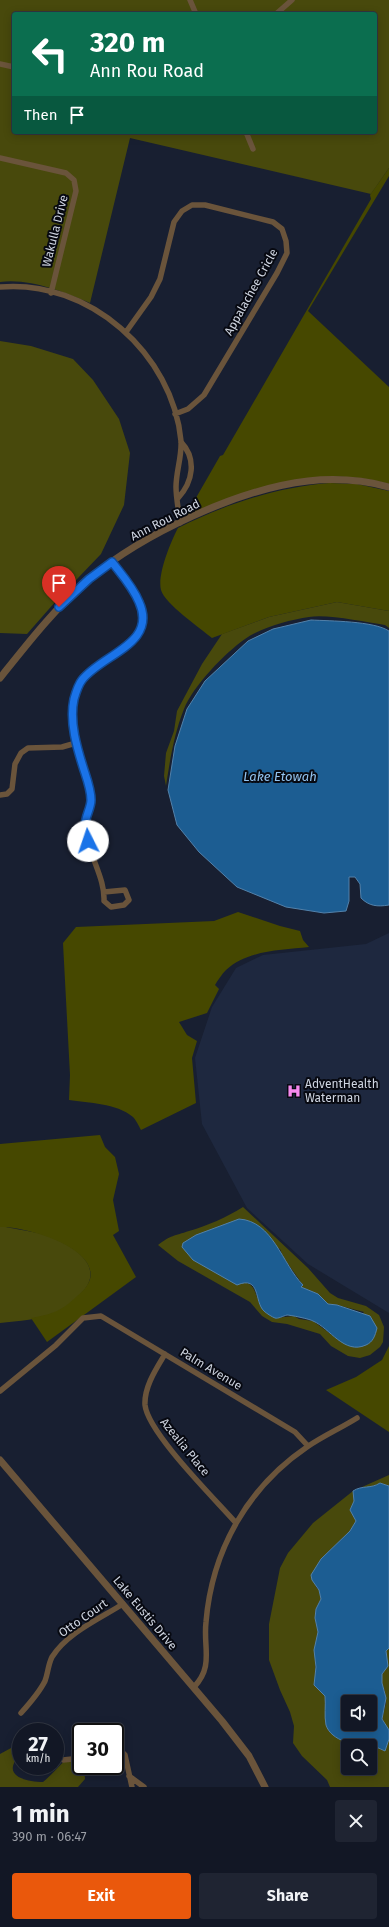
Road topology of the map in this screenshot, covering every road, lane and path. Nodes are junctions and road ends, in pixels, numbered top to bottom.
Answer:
1 (190, 0) edge
2 (292, 0) edge
3 (195, 12) edge
4 (278, 12) edge
5 (0, 64) edge
6 (12, 67) edge
7 (247, 134) edge
8 (254, 149) dead end
9 (0, 158) edge
10 (0, 287) edge
11 (51, 293) junction
12 (126, 332) junction
13 (175, 414) junction
14 (181, 442) junction
15 (191, 461) junction
16 (180, 462) junction
17 (389, 487) edge
18 (178, 498) junction
19 (180, 523) junction
20 (112, 562) junction
21 (0, 678) edge
22 (76, 743) junction
23 (0, 795) edge
24 (104, 892) junction
25 (165, 1354) junction
26 (0, 1392) edge
27 (357, 1418) dead end
28 (308, 1446) junction
29 (0, 1460) edge
30 (236, 1522) junction
31 (123, 1604) junction
32 (194, 1687) junction
33 (21, 1713) dead end
34 (124, 1756) edge
35 (129, 1776) junction
36 (132, 1787) edge
37 (144, 1787) edge
38 (265, 1787) edge

1 - 3 street
2 - 4 street
5 - 6 street
7 - 8 street
9 - 11 street, Wakulla Drive
10 - 11 street
11 - 12 street
12 - 13 street
12 - 13 street, Appalachee Cricle
13 - 14 street
14 - 15 street
14 - 16 street
15 - 16 street
15 - 18 street
16 - 18 street
17 - 19 street, Ann Rou Road
18 - 19 street
19 - 20 street, Ann Rou Road
20 - 21 street, Ann Rou Road
20 - 22 street
22 - 23 street
22 - 24 street
24 - 24 street
25 - 26 street, Palm Avenue
25 - 28 street, Palm Avenue
25 - 30 street, Azealia Place
27 - 28 street
28 - 30 street
29 - 31 street, Lake Eustis Drive
30 - 32 street
31 - 32 street, Lake Eustis Drive
31 - 33 street, Otto Court
32 - 38 street, Lake Eustis Drive
34 - 35 street
35 - 36 street
35 - 37 street

